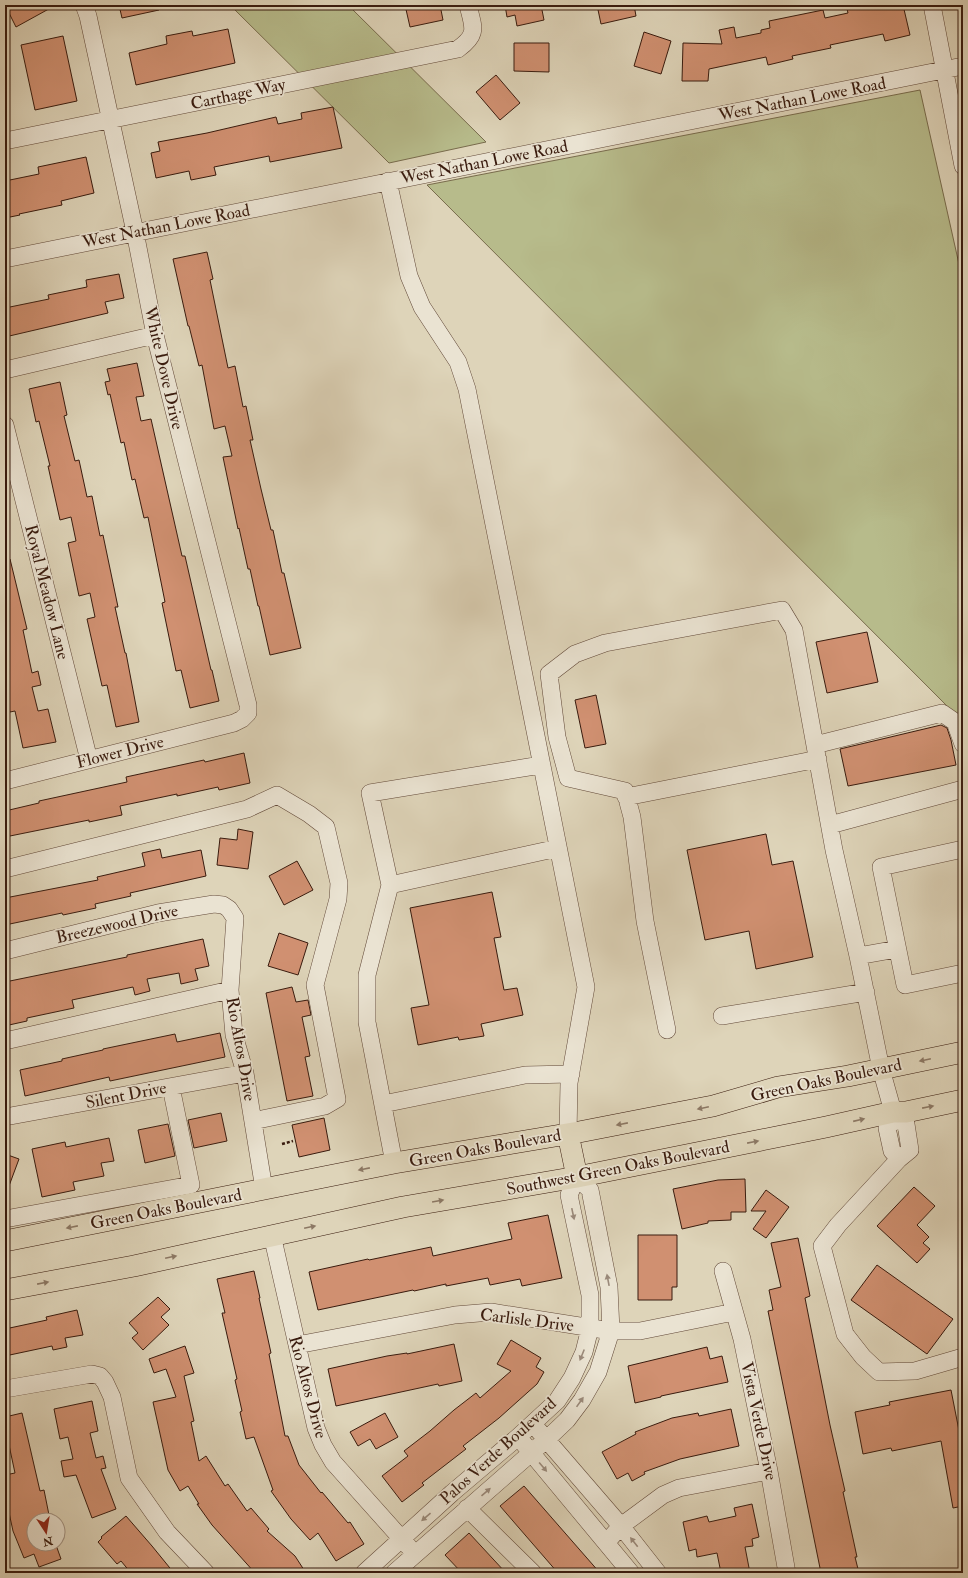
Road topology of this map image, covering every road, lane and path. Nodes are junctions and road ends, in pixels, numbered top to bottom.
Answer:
1 (84, 5) edge
2 (468, 5) edge
3 (932, 5) edge
4 (963, 66) edge
5 (945, 70) junction
6 (111, 120) junction
7 (5, 141) edge
8 (963, 166) edge
9 (388, 181) junction
10 (135, 232) junction
11 (5, 259) edge
12 (155, 335) junction
13 (5, 370) edge
14 (5, 425) edge
15 (234, 723) joint
16 (963, 744) edge
17 (816, 752) junction
18 (89, 760) junction
19 (541, 765) junction
20 (6, 779) edge
21 (963, 789) edge
22 (626, 797) junction
23 (830, 825) junction
24 (558, 848) junction
25 (963, 849) edge
26 (5, 869) edge
27 (390, 885) junction
28 (230, 909) joint
29 (897, 949) junction
30 (5, 951) edge
31 (858, 956) junction
32 (963, 973) edge
33 (230, 990) junction
34 (866, 992) junction
35 (722, 1016) dead end
36 (667, 1030) dead end
37 (5, 1041) edge
38 (963, 1052) edge
39 (882, 1069) junction
40 (245, 1073) junction
41 (571, 1074) junction
42 (171, 1086) junction
43 (963, 1100) edge
44 (383, 1104) junction
45 (894, 1116) junction
46 (6, 1117) edge
47 (253, 1122) junction
48 (568, 1134) junction
49 (293, 1141) dead end
50 (282, 1144) dead end
51 (394, 1163) junction
52 (577, 1177) junction
53 (264, 1189) junction
54 (5, 1219) edge
55 (272, 1235) junction
56 (5, 1240) edge
57 (723, 1271) dead end
58 (5, 1290) edge
59 (734, 1312) junction
60 (590, 1328) junction
61 (612, 1331) junction
62 (297, 1345) junction
63 (963, 1357) edge
64 (5, 1389) edge
65 (531, 1423) junction
66 (518, 1437) junction
67 (547, 1439) junction
68 (531, 1452) junction
69 (769, 1471) junction
70 (467, 1508) junction
71 (621, 1526) junction
72 (401, 1538) junction
73 (606, 1543) junction
74 (416, 1554) junction
75 (206, 1573) edge
76 (364, 1573) edge
77 (394, 1573) edge
78 (533, 1573) edge
79 (631, 1573) edge
80 (658, 1573) edge
81 (787, 1573) edge

1 - 6 street, White Dove Drive
2 - 6 street, Carthage Way
3 - 5 street
4 - 5 street, West Nathan Lowe Road
5 - 8 street
5 - 9 street, West Nathan Lowe Road
6 - 7 street, Carthage Way
6 - 10 street, White Dove Drive
9 - 10 street, West Nathan Lowe Road
9 - 19 street
10 - 11 street, West Nathan Lowe Road
10 - 12 street, White Dove Drive
12 - 13 street
12 - 15 street, White Dove Drive
14 - 18 street, Royal Meadow Lane
15 - 18 street, Flower Drive
16 - 17 street
17 - 22 street
17 - 22 street
17 - 23 street
18 - 20 street, Flower Drive
19 - 24 street
19 - 27 street
21 - 23 street
22 - 36 street
23 - 31 street
24 - 27 street
24 - 41 street
25 - 29 street
26 - 47 street
27 - 44 street
28 - 30 street, Breezewood Drive
28 - 33 street, Rio Altos Drive
29 - 31 street
29 - 32 street
31 - 34 street
33 - 37 street
33 - 40 street, Rio Altos Drive
34 - 35 street
34 - 39 street
38 -> 39 main road, Green Oaks Boulevard
39 - 45 street
39 -> 48 main road, Green Oaks Boulevard
40 - 42 street, Silent Drive
40 - 47 street, Rio Altos Drive
41 - 44 street
41 - 48 street
42 - 46 street, Silent Drive
42 - 54 street
45 -> 43 main road, Southwest Green Oaks Boulevard
44 - 51 street
52 -> 45 main road, Southwest Green Oaks Boulevard
45 - 63 street
47 - 53 street, Rio Altos Drive
48 - 51 main road, Green Oaks Boulevard
48 - 52 main road
49 - 50 path
51 -> 53 main road, Green Oaks Boulevard
55 -> 52 main road, Southwest Green Oaks Boulevard
52 -> 60 street, Palos Verde Boulevard
61 -> 52 street, Palos Verde Boulevard
53 -> 56 main road, Green Oaks Boulevard
58 -> 55 main road
55 - 62 street, Rio Altos Drive
57 - 59 street, Vista Verde Drive
59 - 61 street, Carlisle Drive
59 - 69 street, Vista Verde Drive
60 - 61 street, Carlisle Drive
60 - 62 street, Carlisle Drive
60 -> 65 street, Palos Verde Boulevard
67 -> 61 street, Palos Verde Boulevard
62 - 72 street, Rio Altos Drive
64 - 75 street
65 - 66 street, Palos Verde Boulevard
65 - 67 street
66 - 68 street
66 -> 72 street, Palos Verde Boulevard
67 - 68 street, Palos Verde Boulevard
67 - 71 street
70 -> 68 street, Palos Verde Boulevard
68 -> 73 street
69 - 71 street
69 - 81 street, Vista Verde Drive
70 - 74 street, Palos Verde Boulevard
70 - 78 street
71 - 73 street
80 -> 71 street
72 - 74 street, Rio Altos Drive
72 - 76 street, Palos Verde Boulevard
73 - 79 street
74 - 77 street, Palos Verde Boulevard

